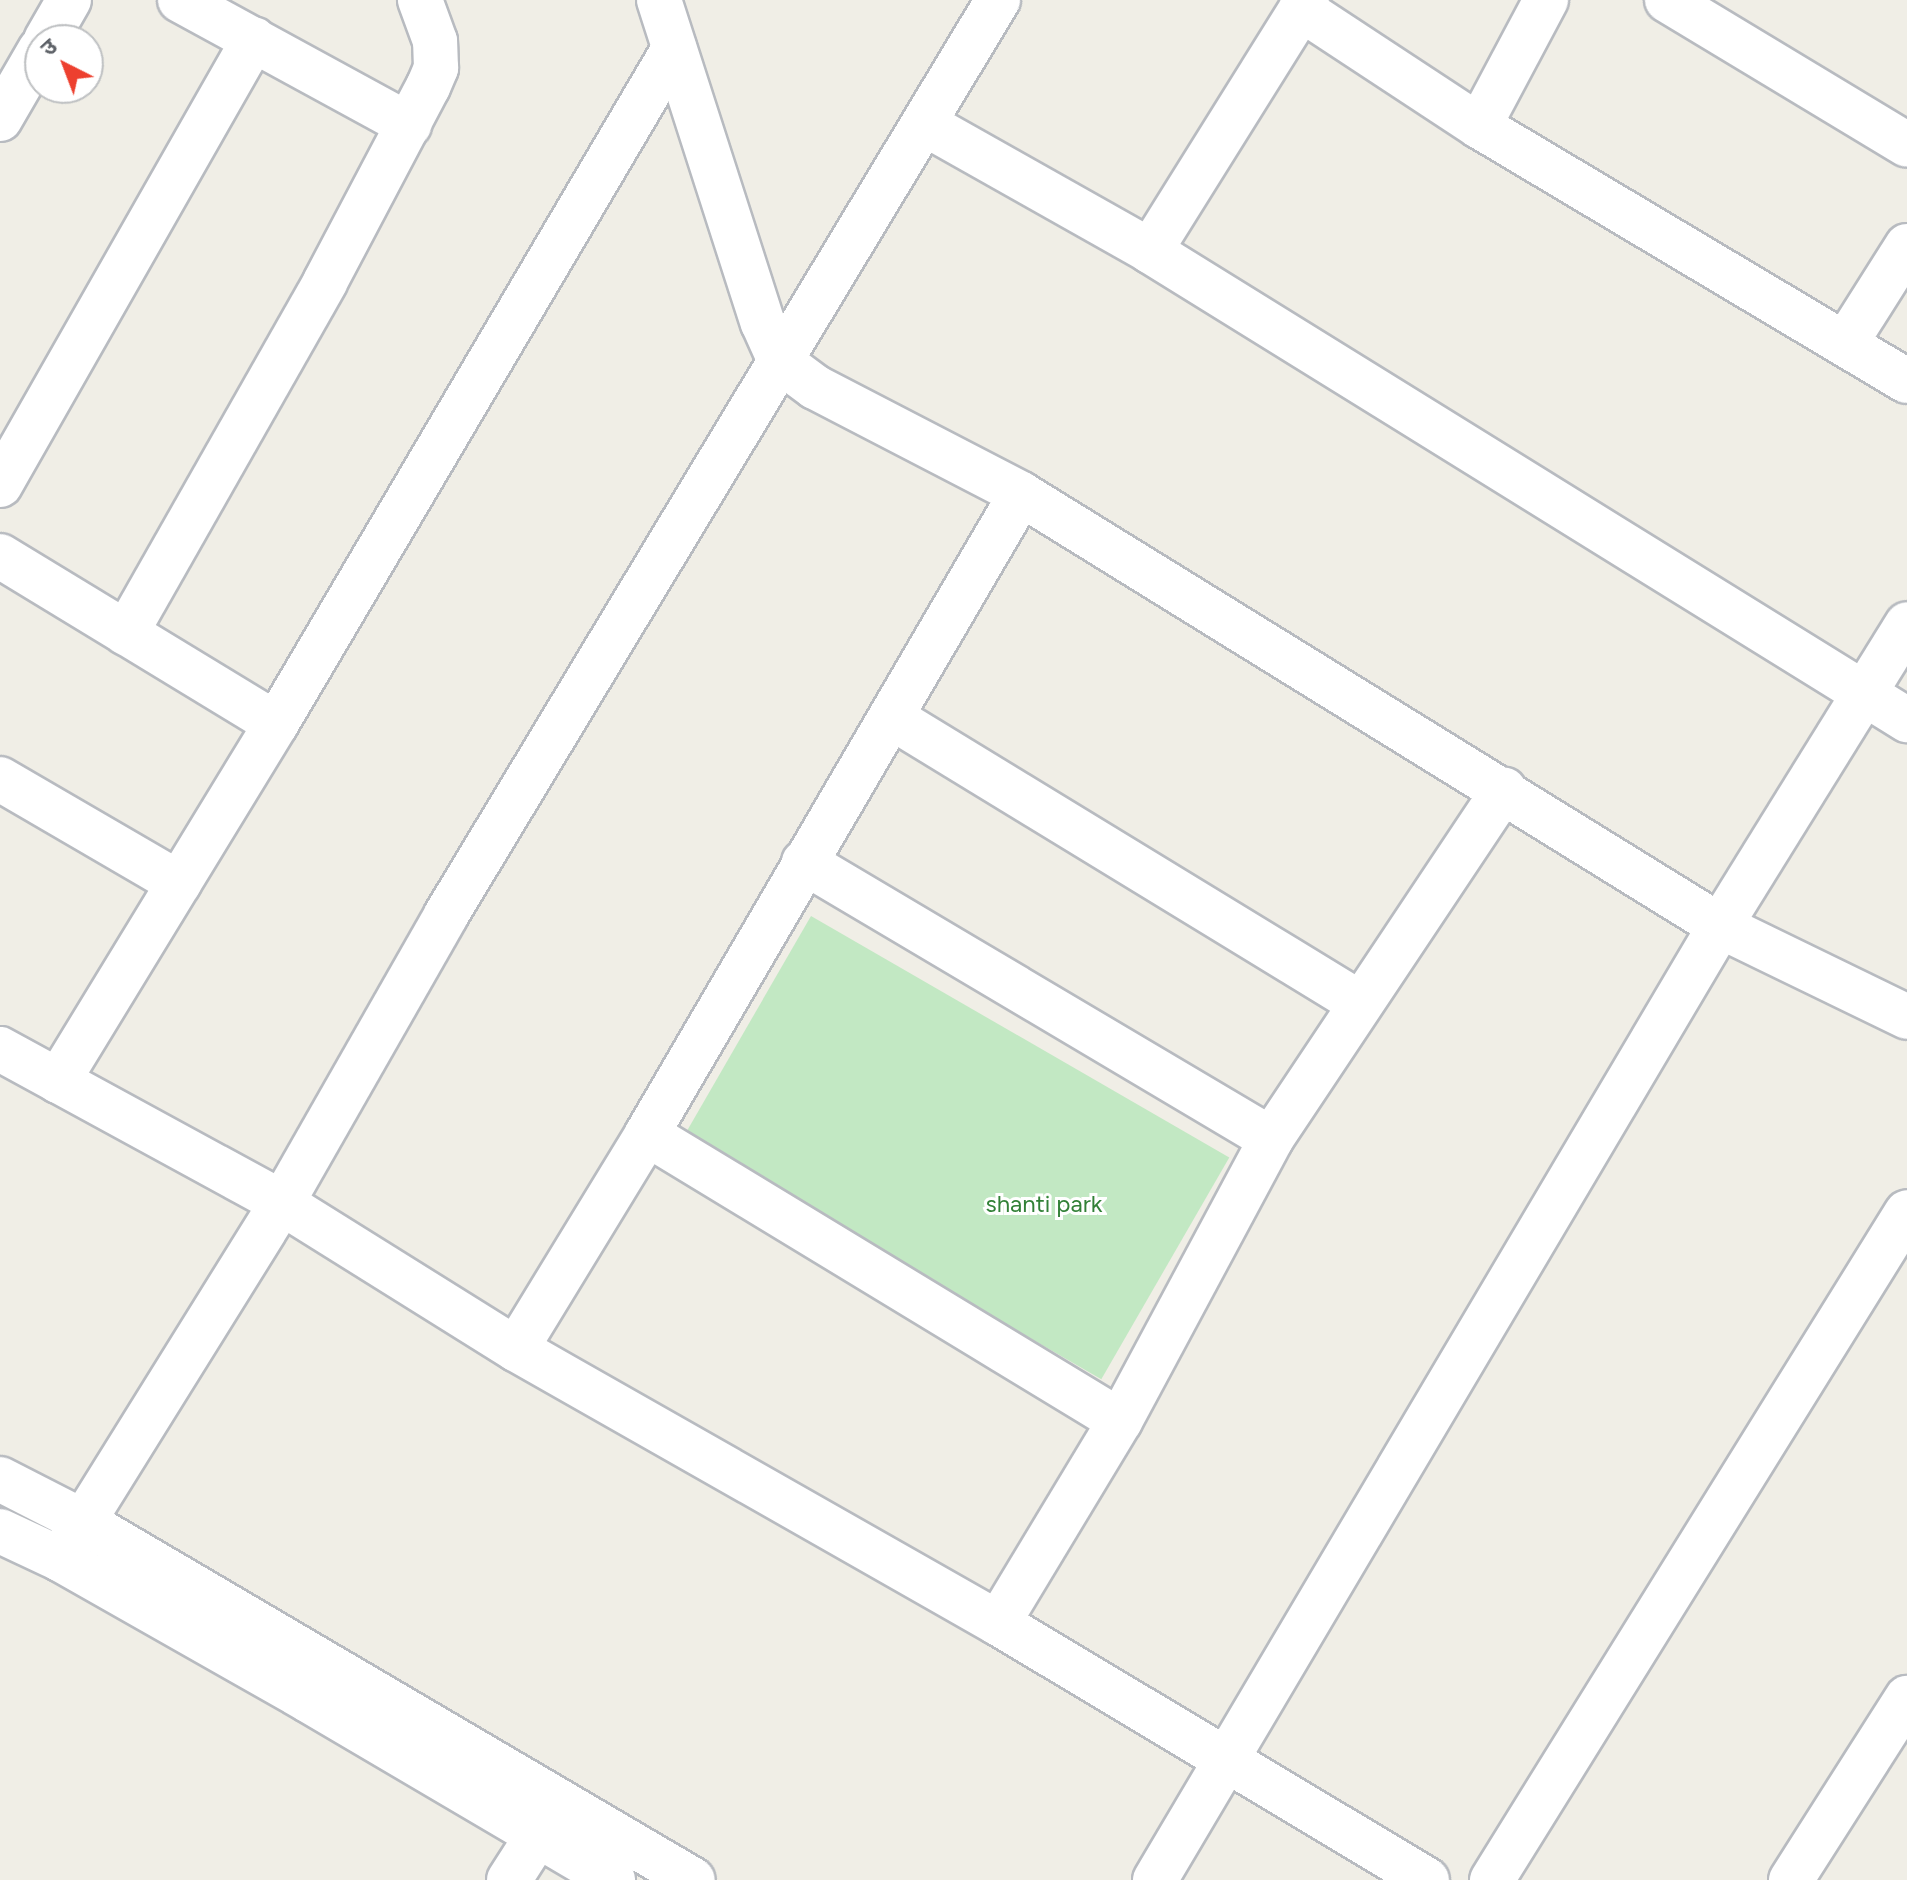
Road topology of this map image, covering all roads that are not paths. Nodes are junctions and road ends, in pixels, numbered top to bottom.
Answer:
1 (69, 0) edge
2 (180, 0) edge
3 (420, 0) edge
4 (659, 0) edge
5 (998, 0) edge
6 (1546, 0) edge
7 (1667, 0) edge
8 (1304, 5) edge
9 (55, 24) edge
10 (254, 39) junction
11 (674, 49) junction
12 (24, 78) edge
13 (0, 119) edge
14 (925, 124) junction
15 (409, 125) junction
16 (1479, 126) junction
17 (1907, 145) edge
18 (1907, 246) edge
19 (1150, 251) junction
20 (1845, 344) junction
21 (780, 361) junction
22 (1907, 381) edge
23 (0, 485) edge
24 (1021, 494) junction
25 (0, 556) edge
26 (1907, 624) edge
27 (126, 633) junction
28 (1864, 695) junction
29 (891, 717) junction
30 (1907, 720) edge
31 (276, 724) junction
32 (0, 779) edge
33 (1504, 789) junction
34 (804, 862) junction
35 (179, 883) junction
36 (1720, 926) junction
37 (1358, 1002) junction
38 (1907, 1017) edge
39 (0, 1049) edge
40 (58, 1081) junction
41 (647, 1134) junction
42 (1271, 1139) junction
43 (282, 1203) junction
44 (1907, 1212) edge
45 (516, 1349) junction
46 (1120, 1421) junction
47 (0, 1479) edge
48 (84, 1522) junction
49 (0, 1531) edge
50 (60, 1559) junction
51 (998, 1623) junction
52 (1907, 1698) edge
53 (1224, 1762) junction
54 (559, 1800) junction
55 (537, 1837) junction
56 (509, 1880) edge
57 (613, 1880) edge
58 (693, 1880) edge
59 (1155, 1880) edge
60 (1427, 1880) edge
61 (1492, 1880) edge
62 (1791, 1880) edge

1 - 9 street
2 - 10 street
3 - 15 street
4 - 11 street
5 - 14 street
6 - 16 street
7 - 17 street
8 - 16 street
8 - 19 street
10 - 15 street
10 - 23 street
11 - 21 street
11 - 31 street
12 - 13 street
14 - 19 street
14 - 21 street
15 - 27 street
16 - 20 street
18 - 20 street
19 - 28 street
20 - 22 street
21 - 24 street
21 - 43 street
24 - 29 street
24 - 33 street
25 - 27 street
26 - 28 street
27 - 31 street
28 - 30 street
28 - 36 street
29 - 34 street
29 - 37 street
31 - 35 street
32 - 35 street
33 - 36 street
33 - 37 street
34 - 41 street
34 - 42 street
35 - 40 street
36 - 38 street
36 - 53 street
37 - 42 street
39 - 40 street
40 - 43 street
41 - 45 street
41 - 46 street
42 - 46 street
43 - 45 street
43 - 48 street
44 - 61 street
45 - 51 street
46 - 51 street
47 - 48 street
48 - 50 street
48 - 54 street
49 - 50 street
50 - 55 street
51 - 53 street
52 - 62 street
53 - 59 street
53 - 60 street
54 - 55 street
54 - 58 street
55 - 56 street
55 - 57 street

